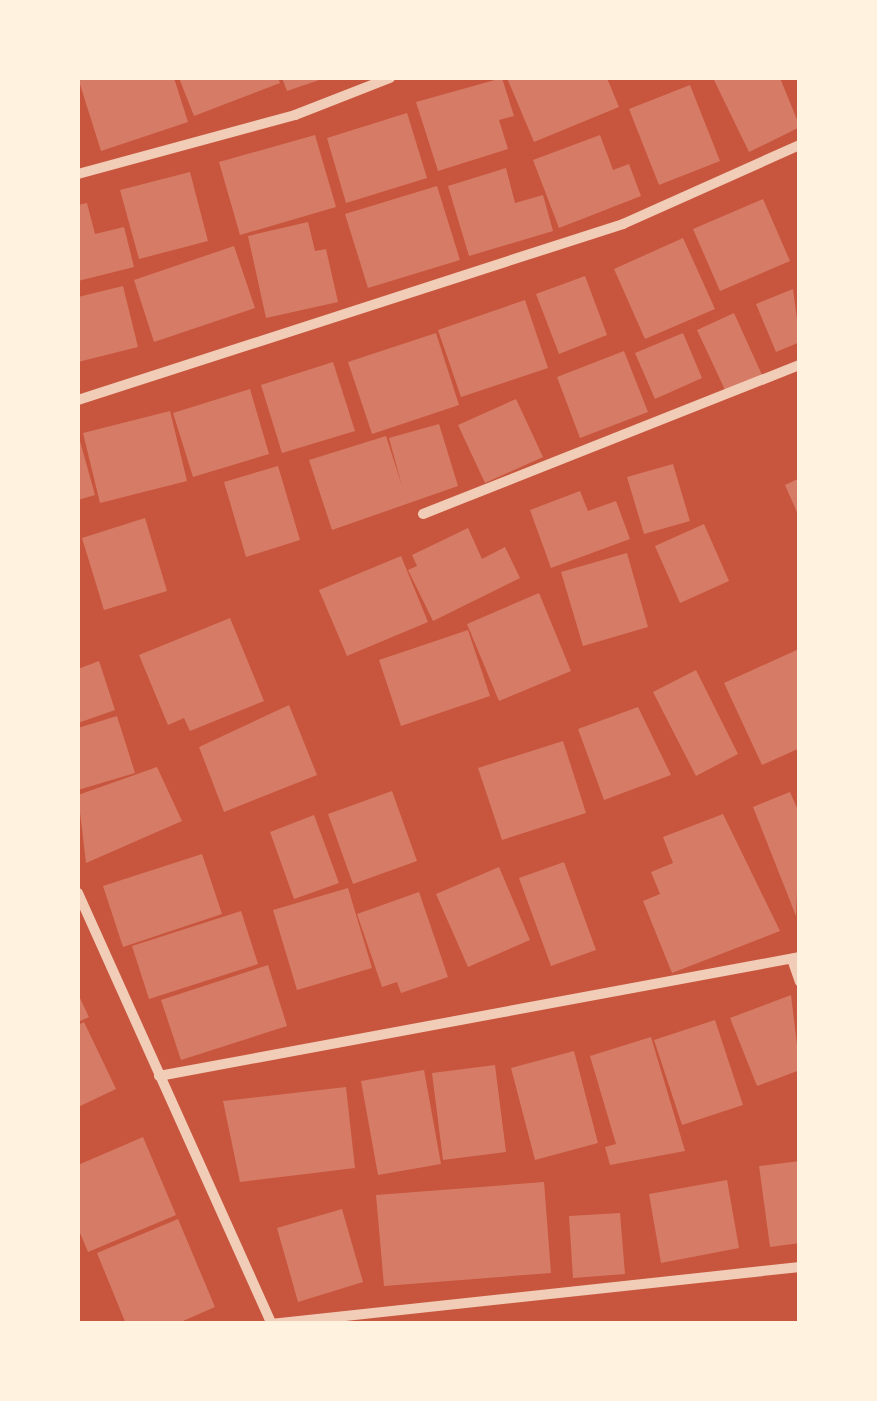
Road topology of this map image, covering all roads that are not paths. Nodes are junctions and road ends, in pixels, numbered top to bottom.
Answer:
1 (390, 78) edge
2 (800, 145) edge
3 (78, 174) edge
4 (800, 365) edge
5 (78, 400) edge
6 (423, 514) dead end
7 (78, 893) edge
8 (796, 958) edge
9 (800, 982) edge
10 (159, 1076) junction
11 (800, 1267) edge
12 (272, 1323) edge

1 - 3 street
2 - 5 street
4 - 6 street
7 - 10 street
8 - 9 street
8 - 10 street
10 - 12 street
11 - 12 street

